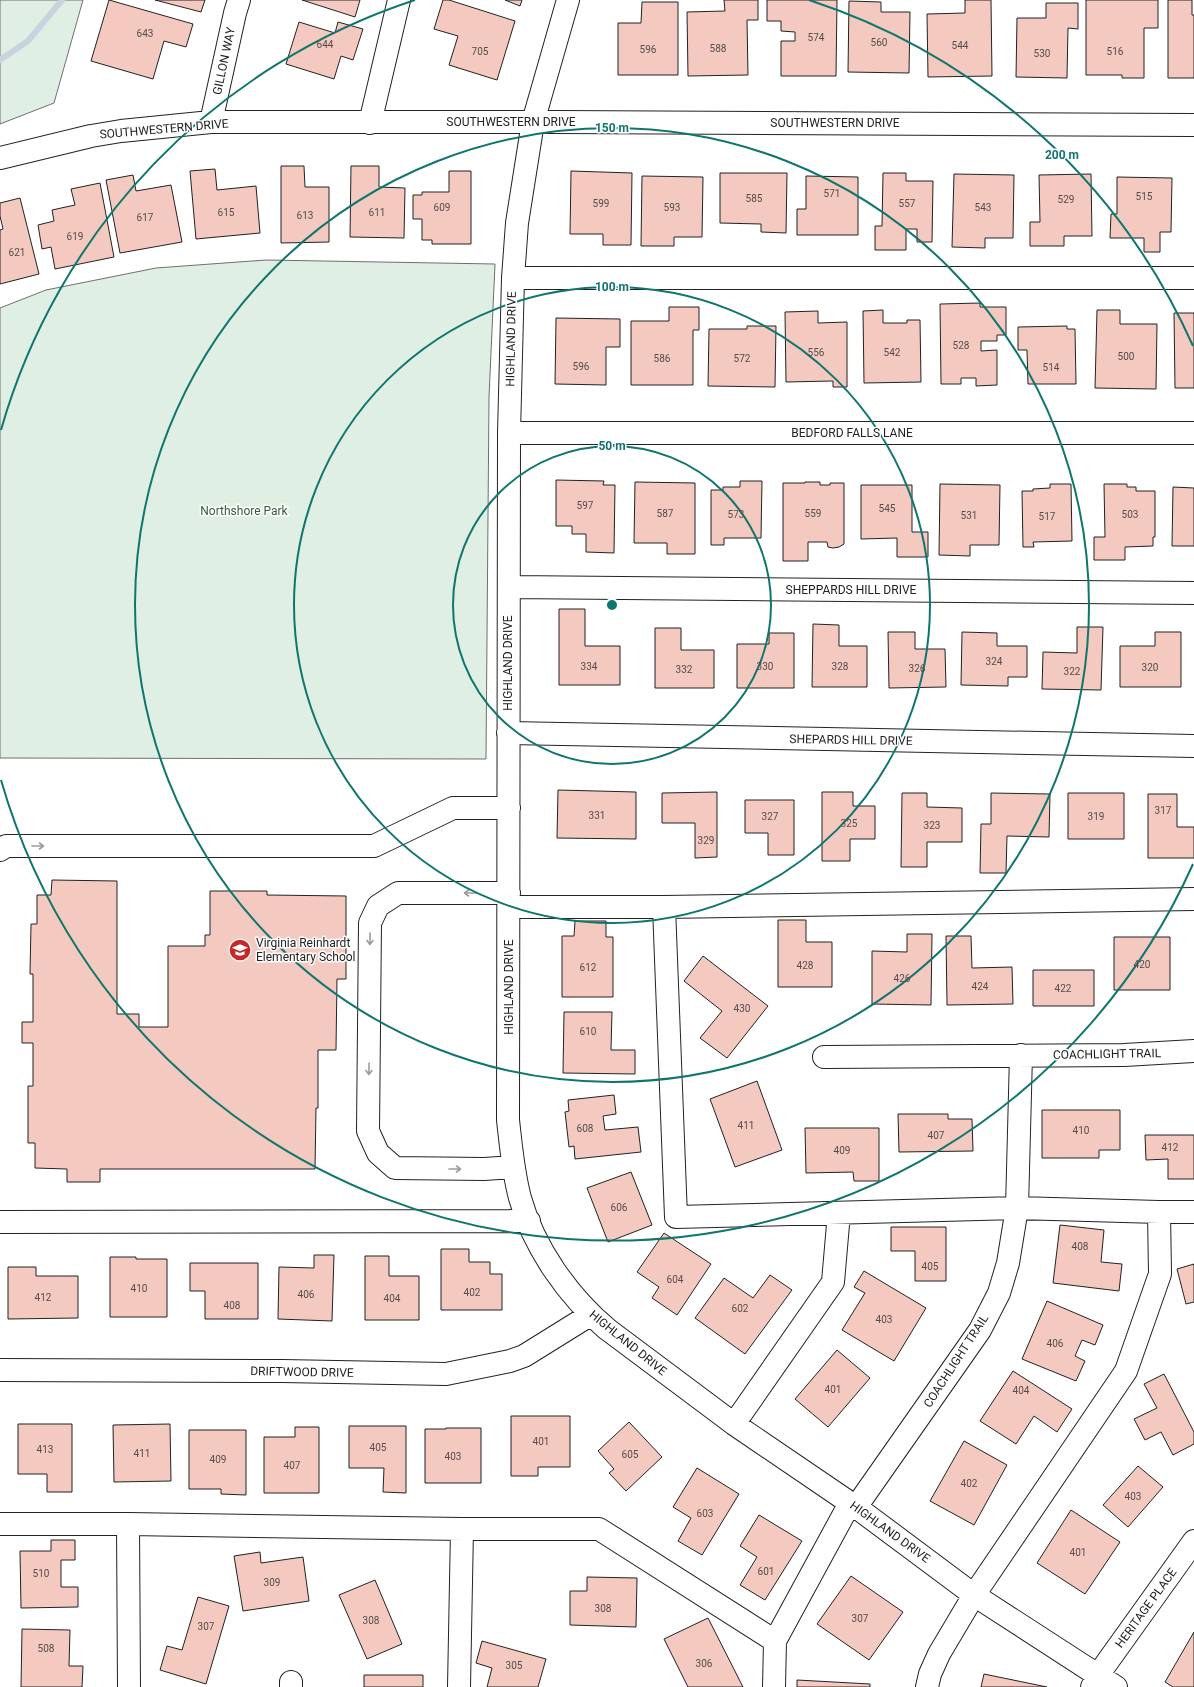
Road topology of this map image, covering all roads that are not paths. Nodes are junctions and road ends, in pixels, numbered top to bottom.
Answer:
1 (239, 0) edge
2 (399, 0) edge
3 (568, 0) edge
4 (211, 122) junction
5 (533, 122) junction
6 (370, 123) junction
7 (1194, 126) edge
8 (0, 158) edge
9 (513, 278) junction
10 (1194, 278) edge
11 (509, 433) junction
12 (1194, 433) edge
13 (509, 587) junction
14 (1194, 593) edge
15 (508, 733) junction
16 (1194, 746) edge
17 (509, 808) junction
18 (0, 850) edge
19 (1194, 898) edge
20 (509, 900) junction
21 (664, 907) junction
22 (1194, 1051) edge
23 (1021, 1055) junction
24 (824, 1057) dead end
25 (513, 1167) junction
26 (1016, 1208) junction
27 (1159, 1212) junction
28 (1194, 1212) edge
29 (839, 1213) junction
30 (529, 1221) junction
31 (0, 1222) edge
32 (590, 1315) junction
33 (0, 1370) edge
34 (734, 1424) junction
35 (853, 1505) junction
36 (0, 1524) edge
37 (128, 1524) junction
38 (462, 1529) junction
39 (1194, 1540) edge
40 (974, 1595) junction
41 (775, 1640) junction
42 (1095, 1681) edge
43 (129, 1687) edge
44 (459, 1687) edge
45 (774, 1687) edge
46 (927, 1687) edge
47 (1116, 1687) edge

1 - 4 street, GILLON WAY
2 - 6 street
3 - 5 street, HIGHLAND DRIVE
4 - 6 street, SOUTHWESTERN DRIVE
4 - 8 street, SOUTHWESTERN DRIVE
5 - 6 street, SOUTHWESTERN DRIVE
5 - 7 street, SOUTHWESTERN DRIVE
5 - 9 street, HIGHLAND DRIVE
9 - 10 street
9 - 11 street, HIGHLAND DRIVE
11 - 12 street, BEDFORD FALLS LANE
11 - 13 street, HIGHLAND DRIVE
13 - 14 street, SHEPPARDS HILL DRIVE
13 - 15 street, HIGHLAND DRIVE
15 - 16 street, SHEPARDS HILL DRIVE
15 - 17 street, HIGHLAND DRIVE
18 -> 17 street
17 - 20 street, HIGHLAND DRIVE
19 - 21 street
20 - 21 street
20 - 25 street, HIGHLAND DRIVE
20 -> 25 street
21 - 29 street
22 - 23 street, COACHLIGHT TRAIL
23 - 24 street, COACHLIGHT TRAIL
23 - 26 street, COACHLIGHT TRAIL
25 - 30 street, HIGHLAND DRIVE
26 - 27 street
26 - 29 street
26 - 35 street, COACHLIGHT TRAIL
27 - 28 street
27 - 40 street
29 - 34 street
30 - 31 street
30 - 32 street, HIGHLAND DRIVE
32 - 33 street, DRIFTWOOD DRIVE
32 - 34 street, HIGHLAND DRIVE
34 - 35 street, HIGHLAND DRIVE
35 - 40 street, HIGHLAND DRIVE
35 - 41 street, COACHLIGHT TRAIL
36 - 37 street
37 - 38 street
37 - 43 street
38 - 41 street
38 - 44 street
39 - 42 street, HERITAGE PLACE
40 - 42 street, HIGHLAND DRIVE
40 - 46 street
41 - 45 street
42 - 47 street, HIGHLAND DRIVE

